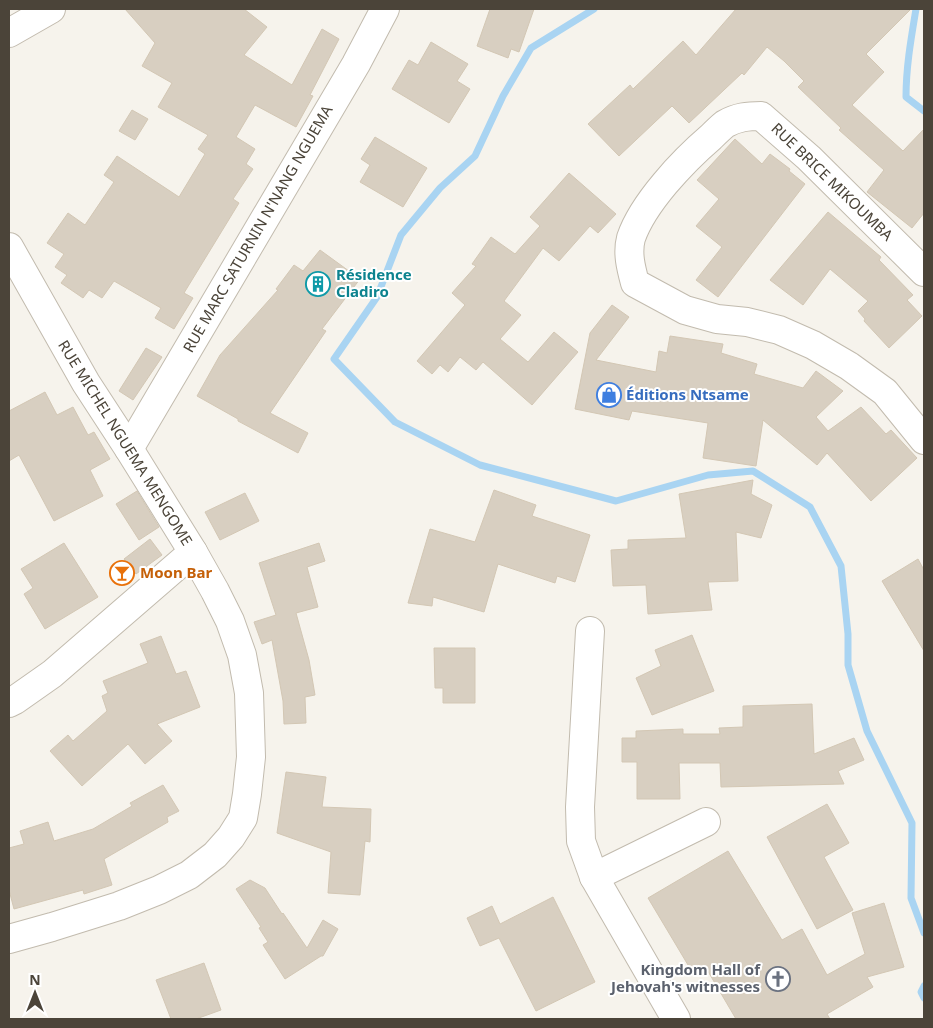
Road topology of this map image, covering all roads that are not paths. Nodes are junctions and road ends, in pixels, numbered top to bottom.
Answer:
1 (51, 9) edge
2 (385, 9) edge
3 (9, 33) edge
4 (9, 247) edge
5 (924, 272) edge
6 (924, 440) edge
7 (129, 449) junction
8 (193, 552) junction
9 (590, 631) dead end
10 (9, 703) edge
11 (706, 822) dead end
12 (594, 876) junction
13 (9, 939) edge
14 (676, 1019) edge

1 - 3 street
2 - 7 street, RUE MARC SATURNIN N'NANG NGUEMA
4 - 7 street, RUE MICHEL NGUEMA MENGOME
5 - 6 street, RUE BRICE MIKOUMBA
7 - 8 street, RUE MICHEL NGUEMA MENGOME
8 - 10 street
8 - 13 street, RUE MICHEL NGUEMA MENGOME
9 - 12 street
11 - 12 street
12 - 14 street

